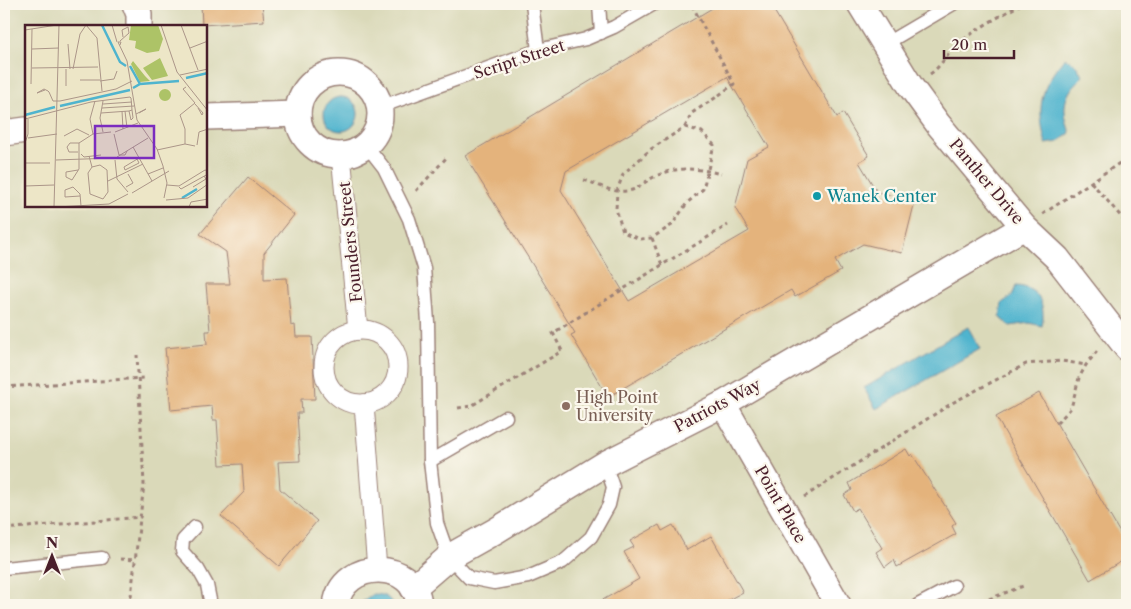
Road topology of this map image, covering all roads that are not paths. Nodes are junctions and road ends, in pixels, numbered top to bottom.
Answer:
1 (135, 4) edge
2 (532, 4) edge
3 (599, 4) edge
4 (654, 4) edge
5 (860, 4) edge
6 (953, 4) edge
7 (139, 25) edge
8 (601, 33) junction
9 (885, 44) junction
10 (538, 50) junction
11 (380, 107) junction
12 (298, 114) junction
13 (208, 117) edge
14 (25, 130) edge
15 (4, 133) edge
16 (366, 145) junction
17 (341, 155) junction
18 (1024, 227) junction
19 (358, 330) junction
20 (1127, 348) edge
21 (364, 404) junction
22 (723, 404) junction
23 (506, 417) dead end
24 (430, 461) junction
25 (605, 464) junction
26 (196, 526) dead end
27 (450, 556) junction
28 (102, 558) dead end
29 (4, 568) edge
30 (377, 569) junction
31 (954, 586) dead end
32 (416, 597) edge
33 (210, 605) edge
34 (336, 605) edge
35 (838, 605) edge
36 (918, 605) edge

1 - 7 street
2 - 10 lane
3 - 8 lane
4 - 8 lane, Script Street
5 - 9 street, Panther Drive
6 - 9 lane
8 - 10 lane, Script Street
9 - 18 street, Panther Drive
10 - 11 lane, Script Street
11 - 12 street
11 - 16 street
12 - 13 street
12 - 17 street
14 - 15 street
16 - 17 street
16 - 24 lane
17 - 19 street, Founders Street
18 - 20 street, Panther Drive
18 - 22 street, Patriots Way
19 - 21 street
19 - 21 street
21 - 30 street
22 - 25 street, Patriots Way
22 - 35 street, Point Place
23 - 24 lane
24 - 27 lane
25 - 27 street, Patriots Way
25 - 27 lane
26 - 33 lane
27 - 32 street, Patriots Way
28 - 29 lane
30 - 32 street, Patriots Way
30 - 34 street
31 - 36 lane

